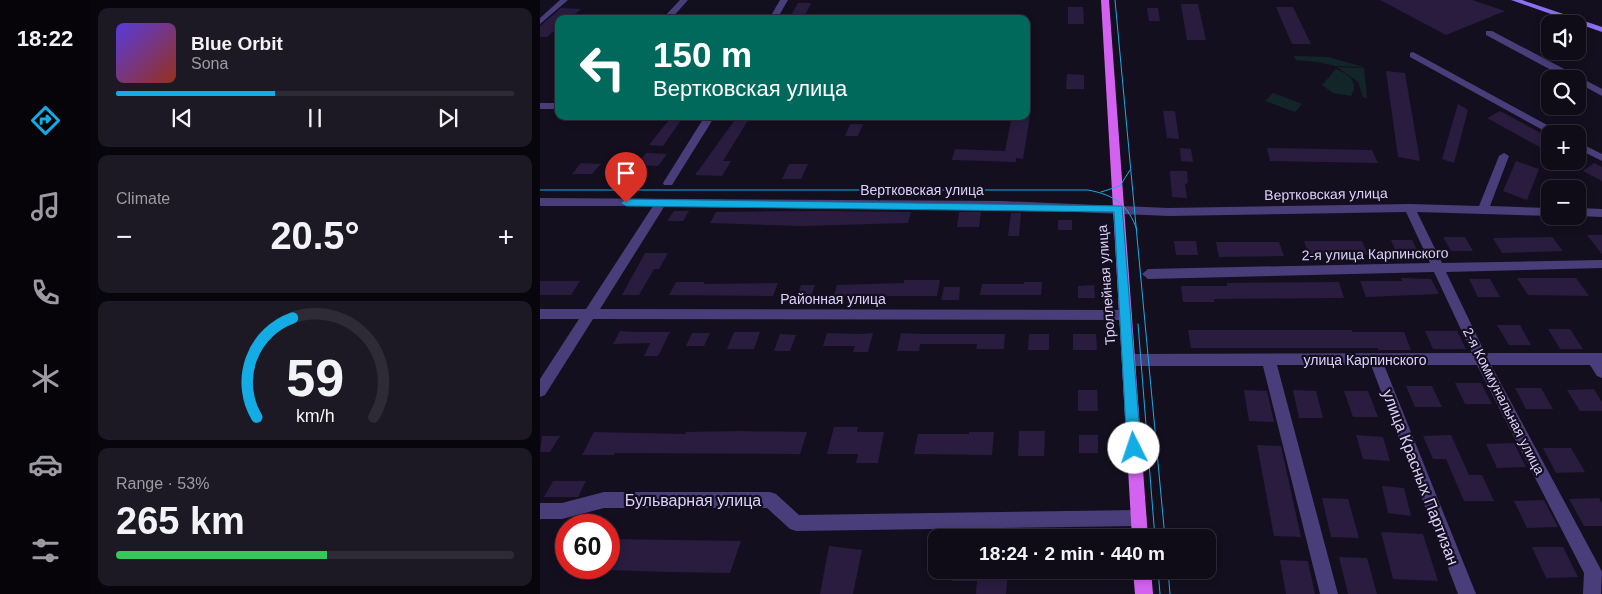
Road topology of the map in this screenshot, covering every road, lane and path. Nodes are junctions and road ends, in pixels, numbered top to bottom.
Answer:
1 (564, 0) edge
2 (684, 0) edge
3 (784, 0) edge
4 (1105, 0) edge
5 (1515, 0) edge
6 (670, 15) edge
7 (775, 15) edge
8 (540, 22) edge
9 (1602, 30) edge
10 (1489, 34) dead end
11 (1413, 55) dead end
12 (1557, 70) edge
13 (1586, 85) edge
14 (1602, 93) edge
15 (540, 106) edge
16 (555, 106) edge
17 (707, 120) edge
18 (1541, 125) edge
19 (1586, 149) edge
20 (1504, 156) dead end
21 (1602, 158) edge
22 (668, 183) dead end
23 (540, 202) edge
24 (661, 203) junction
25 (1119, 208) junction
26 (1410, 208) junction
27 (1483, 210) junction
28 (1541, 212) edge
29 (1586, 212) edge
30 (1602, 213) edge
31 (1602, 264) edge
32 (1438, 268) junction
33 (1148, 274) dead end
34 (540, 314) edge
35 (589, 314) junction
36 (1126, 315) junction
37 (1268, 359) junction
38 (1375, 359) junction
39 (1598, 359) edge
40 (1128, 360) junction
41 (1482, 361) junction
42 (1602, 372) edge
43 (540, 391) edge
44 (540, 511) edge
45 (1139, 518) junction
46 (1140, 529) edge
47 (1143, 579) edge
48 (1144, 594) edge
49 (1329, 594) edge
50 (1467, 594) edge
51 (1592, 594) edge

1 - 8 street
2 - 6 street
3 - 7 street
4 - 25 main road, Троллейная улица
5 - 9 main road
10 - 12 street
11 - 18 street
13 - 14 street
15 - 16 street
17 - 22 street
19 - 21 street
20 - 27 street
23 - 24 street, Вертковская улица
24 - 25 street, Вертковская улица
24 - 35 street
25 - 26 street, Вертковская улица
25 - 36 main road, Троллейная улица
26 - 27 street, Вертковская улица
26 - 32 street, 2-я Коммунальная улица
27 - 28 street, Вертковская улица
29 - 30 street
31 - 32 street, 2-я улица Карпинского
32 - 33 street, 2-я улица Карпинского
32 - 41 street, 2-я Коммунальная улица
34 - 35 street, Районная улица
35 - 36 street, Районная улица
35 - 43 street
36 - 40 main road, Троллейная улица
37 - 38 street, улица Карпинского
37 - 40 street, улица Карпинского
37 - 49 street
38 - 41 street, улица Карпинского
38 - 50 street, улица Красных Партизан
39 - 41 street, улица Карпинского
39 - 42 street
40 - 45 main road, Троллейная улица
41 - 51 street, 2-я Коммунальная улица
44 - 45 street, Бульварная улица
45 - 46 main road, Троллейная улица
47 - 48 main road

